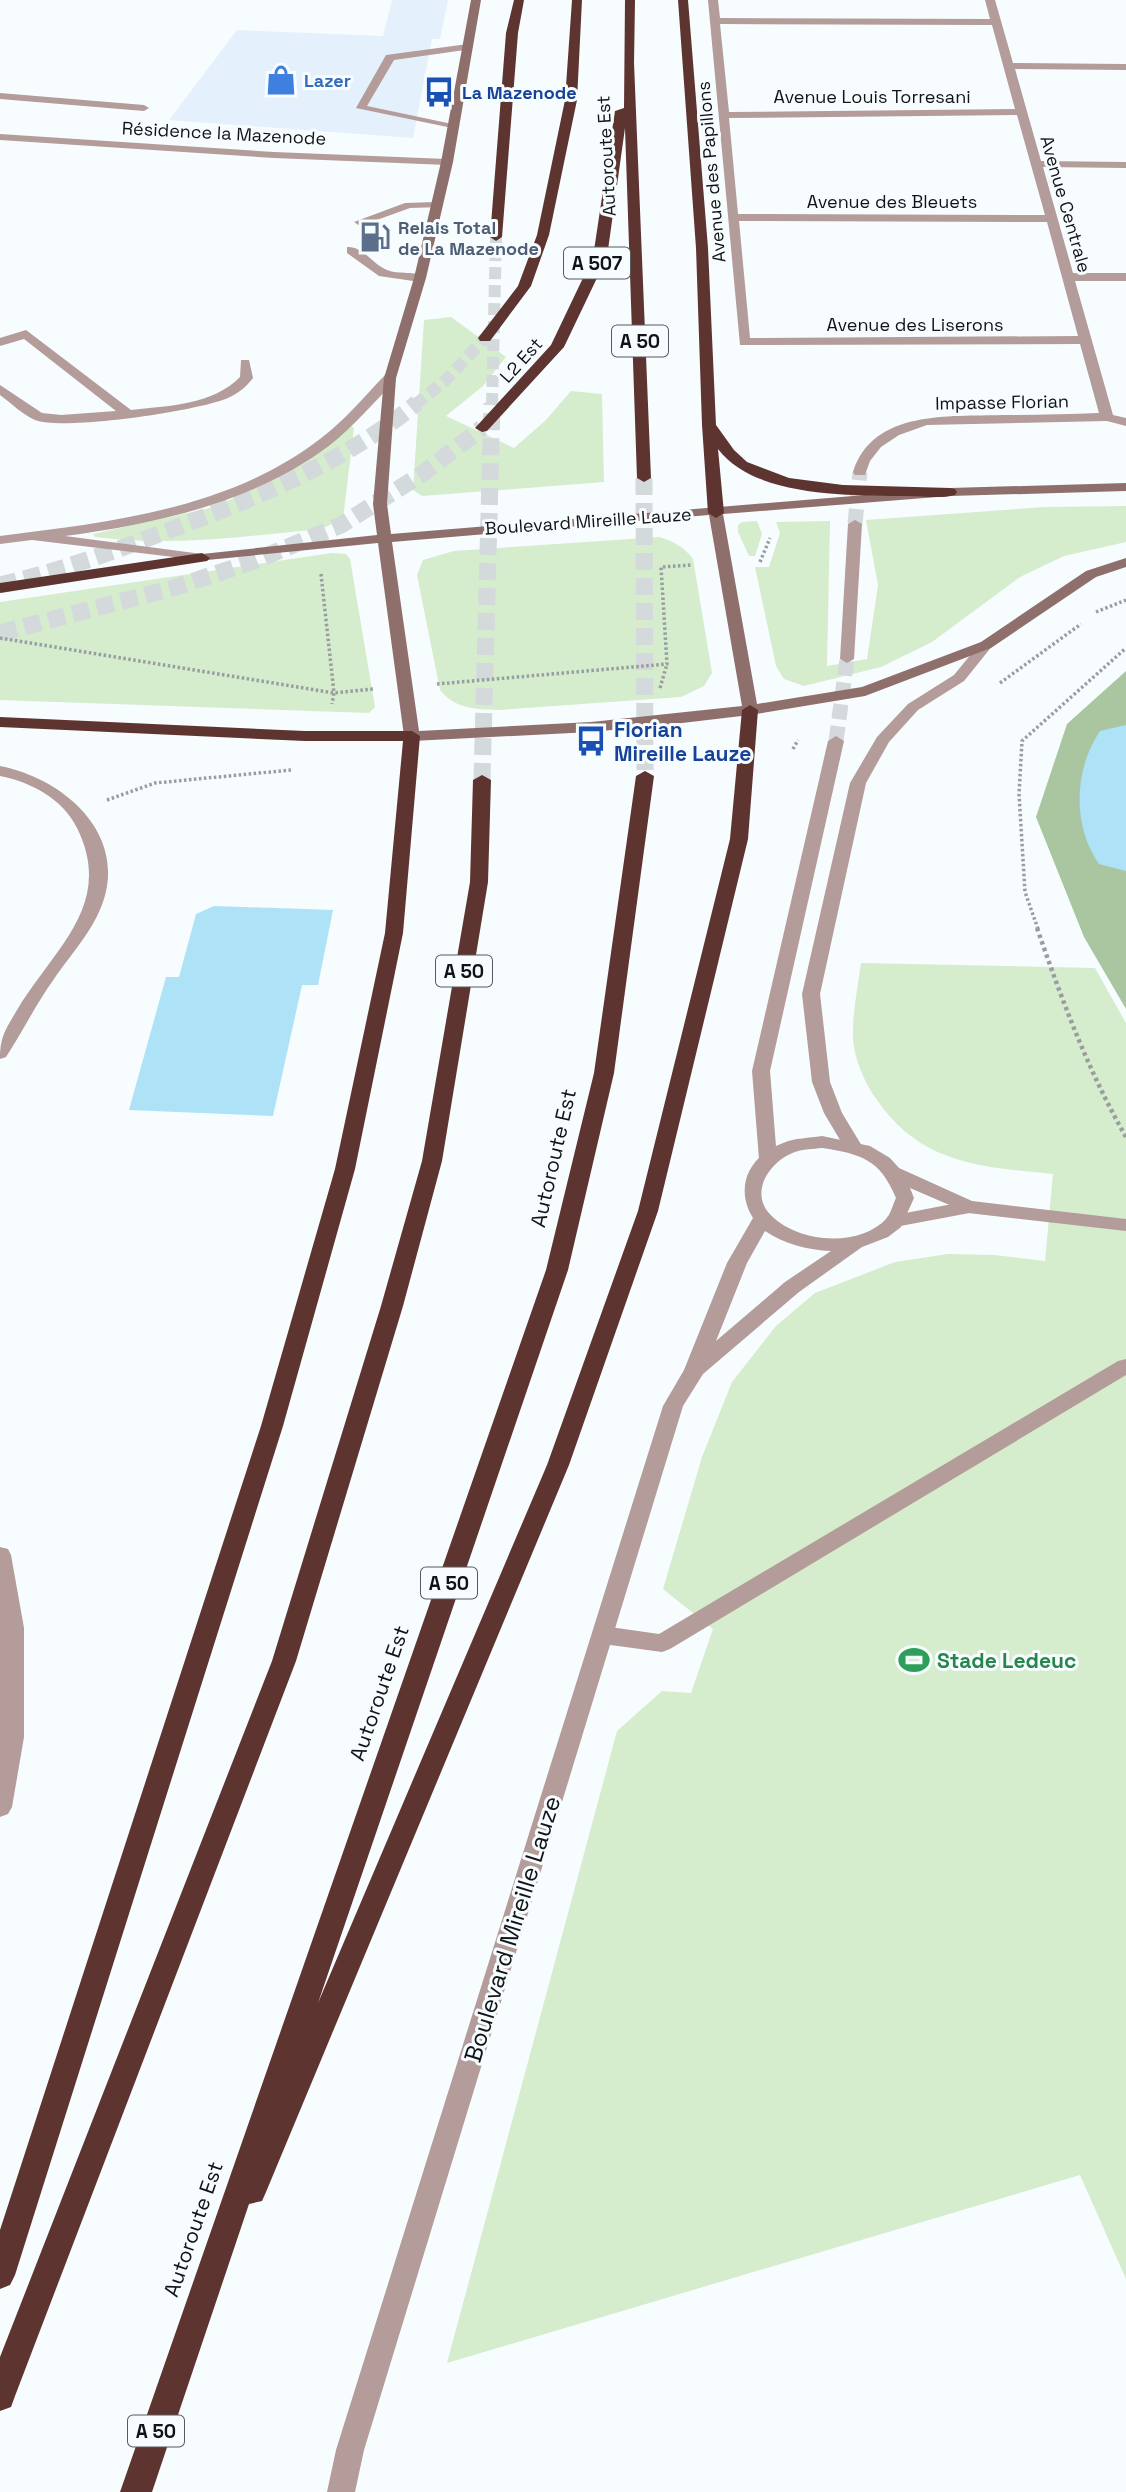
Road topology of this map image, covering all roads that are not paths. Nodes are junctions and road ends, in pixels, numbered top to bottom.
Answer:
1 (476, 0) edge
2 (519, 0) edge
3 (576, 0) edge
4 (630, 0) edge
5 (683, 0) edge
6 (713, 0) edge
7 (990, 0) edge
8 (716, 21) junction
9 (996, 22) junction
10 (468, 47) junction
11 (628, 63) junction
12 (1009, 66) junction
13 (1126, 67) edge
14 (0, 96) edge
15 (144, 108) dead end
16 (1021, 112) junction
17 (724, 115) junction
18 (453, 127) junction
19 (0, 137) edge
20 (447, 162) junction
21 (1037, 164) junction
22 (1126, 165) edge
23 (436, 205) junction
24 (733, 218) junction
25 (1052, 219) junction
26 (360, 222) dead end
27 (496, 237) tunnel mouth
28 (351, 250) dead end
29 (1068, 277) junction
30 (1126, 277) edge
31 (420, 278) junction
32 (485, 338) tunnel mouth
33 (1086, 340) junction
34 (0, 342) edge
35 (744, 342) joint
36 (245, 363) dead end
37 (390, 378) junction
38 (0, 389) edge
39 (128, 414) junction
40 (1107, 417) junction
41 (1126, 422) edge
42 (709, 425) junction
43 (482, 428) tunnel mouth
44 (860, 472) tunnel mouth
45 (644, 478) tunnel mouth
46 (1126, 487) edge
47 (950, 492) junction
48 (716, 513) junction
49 (855, 524) tunnel mouth
50 (32, 536) junction
51 (387, 537) junction
52 (0, 540) edge
53 (202, 558) junction
54 (1126, 562) edge
55 (0, 588) edge
56 (986, 645) junction
57 (847, 659) tunnel mouth
58 (750, 710) junction
59 (0, 722) edge
60 (412, 736) junction
61 (836, 741) tunnel mouth
62 (0, 771) edge
63 (645, 776) tunnel mouth
64 (482, 780) tunnel mouth
65 (55, 793) joint
66 (0, 1053) edge
67 (853, 1146) junction
68 (768, 1159) junction
69 (897, 1174) junction
70 (968, 1207) junction
71 (763, 1218) junction
72 (895, 1221) junction
73 (1126, 1225) edge
74 (855, 1243) junction
75 (1125, 1366) edge
76 (694, 1371) junction
77 (0, 1555) edge
78 (603, 1635) junction
79 (0, 1806) edge
80 (0, 2275) edge
81 (176, 2371) junction
82 (0, 2396) edge
83 (136, 2492) edge
84 (341, 2492) edge

1 - 10 main road
2 - 27 highway
3 - 32 highway, L2 Est / A 507
4 - 11 highway, Autoroute Est / A 50
5 - 42 highway
6 - 8 street, Avenue des Papillons
7 - 9 street, Avenue Centrale
8 - 9 street
8 - 17 street, Avenue des Papillons
9 - 12 street, Avenue Centrale
10 - 18 main road
10 - 18 street
11 - 43 highway, L2 Est / A 507
11 - 45 highway, Autoroute Est / A 50
12 - 13 street
12 - 16 street, Avenue Centrale
14 - 15 street
16 - 17 street, Avenue Louis Torresani
16 - 21 street, Avenue Centrale
17 - 24 street, Avenue des Papillons
18 - 20 main road
19 - 20 street, Résidence la Mazenode
20 - 23 main road
21 - 22 street
21 - 25 street, Avenue Centrale
23 - 26 street
23 - 31 main road
24 - 25 street, Avenue des Bleuets
24 - 35 street, Avenue des Papillons
25 - 29 street, Avenue Centrale
28 - 31 street
29 - 30 street
29 - 33 street, Avenue Centrale
31 - 37 main road
33 - 35 street, Avenue des Liserons
33 - 40 street, Avenue Centrale
34 - 39 street
36 - 39 street
37 - 50 street
37 - 51 main road
38 - 39 street
40 - 41 street, Impasse Florian
40 - 44 street, Impasse Florian
42 - 47 highway
42 - 48 highway
46 - 47 main road
47 - 48 main road
48 - 51 main road, Boulevard Mireille Lauze
48 - 58 main road, Boulevard Mireille Lauze
49 - 57 street
50 - 52 street
50 - 53 street
51 - 53 main road, Boulevard Mireille Lauze
51 - 60 main road
53 - 55 highway
54 - 56 main road
56 - 58 main road
56 - 67 street
58 - 60 main road
58 - 81 highway
59 - 60 highway
60 - 80 highway
61 - 68 street
62 - 65 street
63 - 81 highway, Autoroute Est / A 50
64 - 82 highway, A 50
65 - 66 street
67 - 68 street
67 - 69 street
68 - 71 street
69 - 70 street
69 - 72 street
70 - 72 street
70 - 73 street
71 - 74 street
71 - 76 street, Boulevard Mireille Lauze
72 - 74 street
74 - 76 street, Boulevard Mireille Lauze
75 - 78 street
76 - 78 street, Boulevard Mireille Lauze
77 - 79 street
78 - 84 street, Boulevard Mireille Lauze
81 - 83 highway, Autoroute Est / A 50

